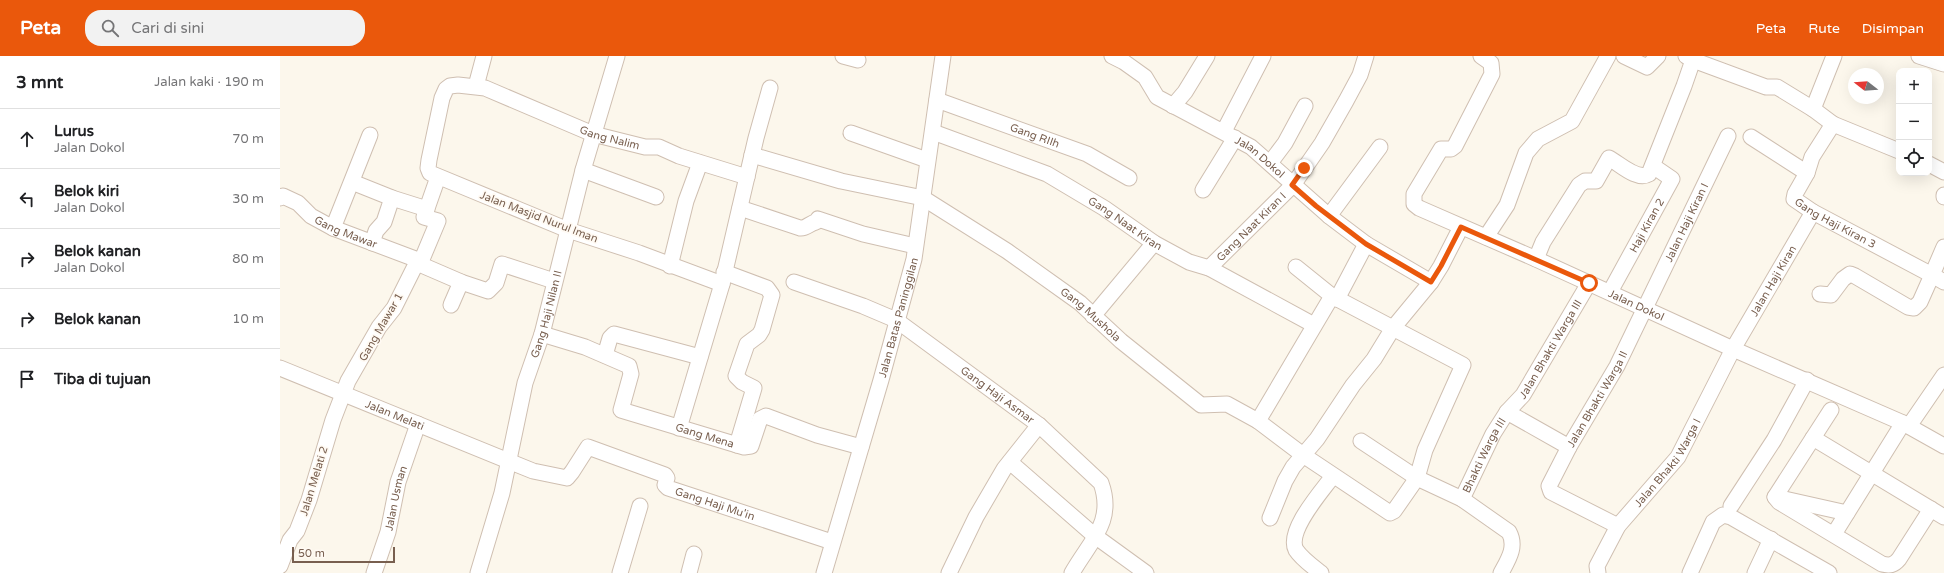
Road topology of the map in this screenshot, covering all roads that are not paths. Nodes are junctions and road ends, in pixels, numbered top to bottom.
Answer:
1 (484, 56) edge
2 (617, 56) edge
3 (843, 56) edge
4 (943, 56) edge
5 (1207, 56) edge
6 (1263, 56) edge
7 (1366, 56) edge
8 (1481, 56) edge
9 (1608, 56) edge
10 (1624, 56) edge
11 (1658, 56) edge
12 (1834, 56) edge
13 (1919, 56) edge
14 (1691, 57) edge
15 (1121, 58) edge
16 (858, 60) dead end
17 (1944, 64) edge
18 (476, 86) junction
19 (770, 88) dead end
20 (937, 100) junction
21 (1173, 106) junction
22 (1305, 106) dead end
23 (1813, 109) junction
24 (1833, 124) junction
25 (933, 132) junction
26 (851, 133) dead end
27 (594, 134) junction
28 (1230, 134) junction
29 (370, 135) dead end
30 (1728, 136) dead end
31 (1751, 137) dead end
32 (1380, 147) dead end
33 (1896, 150) edge
34 (752, 155) junction
35 (927, 160) junction
36 (700, 163) junction
37 (1270, 164) junction
38 (1653, 166) junction
39 (1932, 166) edge
40 (583, 170) junction
41 (1944, 172) edge
42 (1807, 173) junction
43 (438, 177) junction
44 (747, 177) junction
45 (1129, 178) dead end
46 (352, 182) junction
47 (1292, 185) junction
48 (1203, 190) dead end
49 (656, 197) dead end
50 (280, 198) edge
51 (392, 198) junction
52 (922, 198) junction
53 (740, 208) junction
54 (427, 209) junction
55 (1813, 212) junction
56 (1329, 216) junction
57 (1461, 227) junction
58 (333, 228) junction
59 (568, 230) junction
60 (1486, 237) junction
61 (1154, 243) junction
62 (372, 244) junction
63 (1366, 244) junction
64 (916, 246) junction
65 (1944, 247) edge
66 (1536, 259) junction
67 (418, 262) junction
68 (670, 266) junction
69 (1296, 267) dead end
70 (1209, 268) junction
71 (723, 278) junction
72 (1938, 279) edge
73 (554, 281) junction
74 (461, 282) junction
75 (794, 282) dead end
76 (1431, 282) junction
77 (1589, 283) junction
78 (1610, 292) junction
79 (1820, 294) dead end
80 (1334, 298) junction
81 (451, 305) dead end
82 (1644, 308) junction
83 (1093, 316) junction
84 (896, 320) junction
85 (1314, 325) junction
86 (1393, 328) junction
87 (542, 334) junction
88 (1733, 349) junction
89 (605, 355) junction
90 (700, 357) junction
91 (280, 368) edge
92 (1944, 376) edge
93 (1807, 380) junction
94 (344, 393) junction
95 (1831, 410) dead end
96 (1507, 412) junction
97 (1258, 421) junction
98 (418, 424) junction
99 (1906, 424) junction
100 (1039, 425) junction
101 (679, 428) junction
102 (1813, 438) junction
103 (1361, 440) dead end
104 (737, 445) junction
105 (1944, 446) edge
106 (588, 447) joint
107 (861, 447) junction
108 (1570, 447) junction
109 (1302, 455) junction
110 (510, 461) junction
111 (1010, 462) junction
112 (1872, 474) junction
113 (1333, 476) junction
114 (1417, 478) junction
115 (1776, 497) junction
116 (1462, 499) junction
117 (640, 506) dead end
118 (1731, 506) dead end
119 (1931, 509) junction
120 (1847, 513) junction
121 (1944, 517) edge
122 (1270, 518) dead end
123 (1618, 526) junction
124 (1834, 534) junction
125 (1095, 536) junction
126 (1771, 539) junction
127 (832, 542) junction
128 (694, 554) dead end
129 (280, 566) edge
130 (1824, 572) edge
131 (374, 573) edge
132 (478, 573) edge
133 (620, 573) edge
134 (689, 573) edge
135 (824, 573) edge
136 (949, 573) edge
137 (1072, 573) edge
138 (1146, 573) edge
139 (1321, 573) edge
140 (1501, 573) edge
141 (1598, 573) edge
142 (1690, 573) edge
143 (1755, 573) edge

1 - 18 street
2 - 27 street, Gang Haji Nilan II
3 - 16 street
4 - 20 street, Jalan Batas Paninggilan
5 - 21 street
6 - 28 street
7 - 47 street, Gang Naat Kiran I
8 - 57 street, Jalan Dokol
9 - 60 street
10 - 11 street
12 - 23 street
13 - 17 street
14 - 23 street
14 - 38 street
15 - 21 street, Jalan Dokol
18 - 27 street, Gang Nalim
18 - 43 street, Gang Nalim
19 - 34 street
20 - 25 street, Jalan Batas Paninggilan
20 - 45 street, Gang RIIh
21 - 28 street, Jalan Dokol
22 - 37 street
23 - 24 street
24 - 33 street
24 - 42 street, Gang Haji Kiran 3
25 - 35 street, Jalan Batas Paninggilan
25 - 61 street, Gang Naat Kiran
26 - 35 street
27 - 36 street, Gang Nalim
27 - 40 street, Gang Haji Nilan II
28 - 37 street, Jalan Dokol
28 - 48 street
29 - 46 street
30 - 82 street, Jalan Haji Kiran I
31 - 42 street
32 - 56 street
34 - 44 street
34 - 52 street
35 - 52 street, Jalan Batas Paninggilan
36 - 44 street, Gang Nalim
36 - 68 street
37 - 47 street, Jalan Dokol
38 - 66 street
38 - 78 street, Haji Kiran 2
39 - 41 street
40 - 49 street
40 - 59 street, Gang Haji Nilan II
42 - 55 street, Gang Haji Kiran 3
43 - 54 street
43 - 59 street, Jalan Masjid Nurul Iman
44 - 53 street
46 - 51 street
46 - 58 street
47 - 56 street, Jalan Dokol
47 - 70 street, Gang Naat Kiran I
50 - 58 street, Gang Mawar
51 - 54 street
51 - 62 street
52 - 64 street, Jalan Batas Paninggilan
52 - 83 street, Gang Mushola
53 - 64 street
53 - 71 street
54 - 67 street, Gang Mawar 1
55 - 72 street, Gang Haji Kiran 3
55 - 88 street, Jalan Haji Kiran
56 - 63 street, Jalan Dokol
57 - 60 street, Jalan Dokol
57 - 76 street
58 - 62 street, Gang Mawar
59 - 68 street, Jalan Masjid Nurul Iman
59 - 73 street, Gang Haji Nilan II
60 - 66 street, Jalan Dokol
61 - 70 street, Gang Naat Kiran
61 - 83 street
62 - 67 street, Gang Mawar
63 - 76 street, Jalan Dokol
63 - 80 street
64 - 84 street, Jalan Batas Paninggilan
65 - 72 street
66 - 77 street, Jalan Dokol
67 - 74 street, Gang Mawar
67 - 94 street, Gang Mawar 1
68 - 71 street, Jalan Masjid Nurul Iman
69 - 80 street
70 - 85 street, Gang Naat Kiran
71 - 90 street
71 - 104 street, Jalan Masjid Nurul Iman
72 - 79 street
73 - 74 street, Gang Mawar
73 - 87 street, Gang Haji Nilan II
74 - 81 street
75 - 84 street, Gang Haji Asmar
76 - 86 street
77 - 78 street, Jalan Dokol
77 - 96 street, Jalan Bhakti Warga III
78 - 82 street, Jalan Dokol
80 - 85 street
80 - 86 street
82 - 88 street, Jalan Dokol
82 - 108 street, Jalan Bhakti Warga II
83 - 97 street, Gang Mushola
84 - 100 street, Gang Haji Asmar
84 - 107 street, Jalan Batas Paninggilan
85 - 97 street
86 - 109 street
86 - 114 street
87 - 89 street
87 - 110 street, Gang Haji Nilan II
88 - 93 street, Jalan Dokol
88 - 123 street, Jalan Bhakti Warga I
89 - 90 street
89 - 101 street, Gang Mena
90 - 101 street
91 - 94 street, Jalan Melati
92 - 99 street
93 - 99 street, Jalan Dokol
93 - 118 street
94 - 98 street, Jalan Melati
94 - 129 street, Jalan Melati 2
95 - 102 street
96 - 108 street
96 - 116 street, Bhakti Warga III
97 - 109 street, Gang Mushola
98 - 110 street, Jalan Melati
98 - 131 street, Jalan Usman
99 - 105 street, Jalan Dokol
99 - 112 street
100 - 111 street
100 - 125 street, Gang Haji Asmar
101 - 104 street, Gang Mena
102 - 112 street
102 - 115 street
103 - 114 street
104 - 107 street, Gang Mena
106 - 110 street, Jalan Melati
106 - 127 street, Gang Haji Mu'in
107 - 127 street, Jalan Batas Paninggilan
108 - 123 street, Jalan Bhakti Warga II
109 - 113 street, Gang Mushola
109 - 122 street
110 - 132 street, Gang Haji Nilan II
111 - 125 street
111 - 136 street
112 - 119 street
112 - 120 street
113 - 114 street, Gang Mushola
113 - 139 street
114 - 116 street
115 - 120 street
115 - 124 street
116 - 140 street
117 - 133 street
119 - 121 street
119 - 124 street
120 - 124 street
123 - 141 street, Jalan Bhakti Warga I
125 - 137 street, Gang Haji Asmar
125 - 138 street
126 - 130 street
126 - 142 street
126 - 143 street
127 - 135 street, Jalan Batas Paninggilan
128 - 134 street

